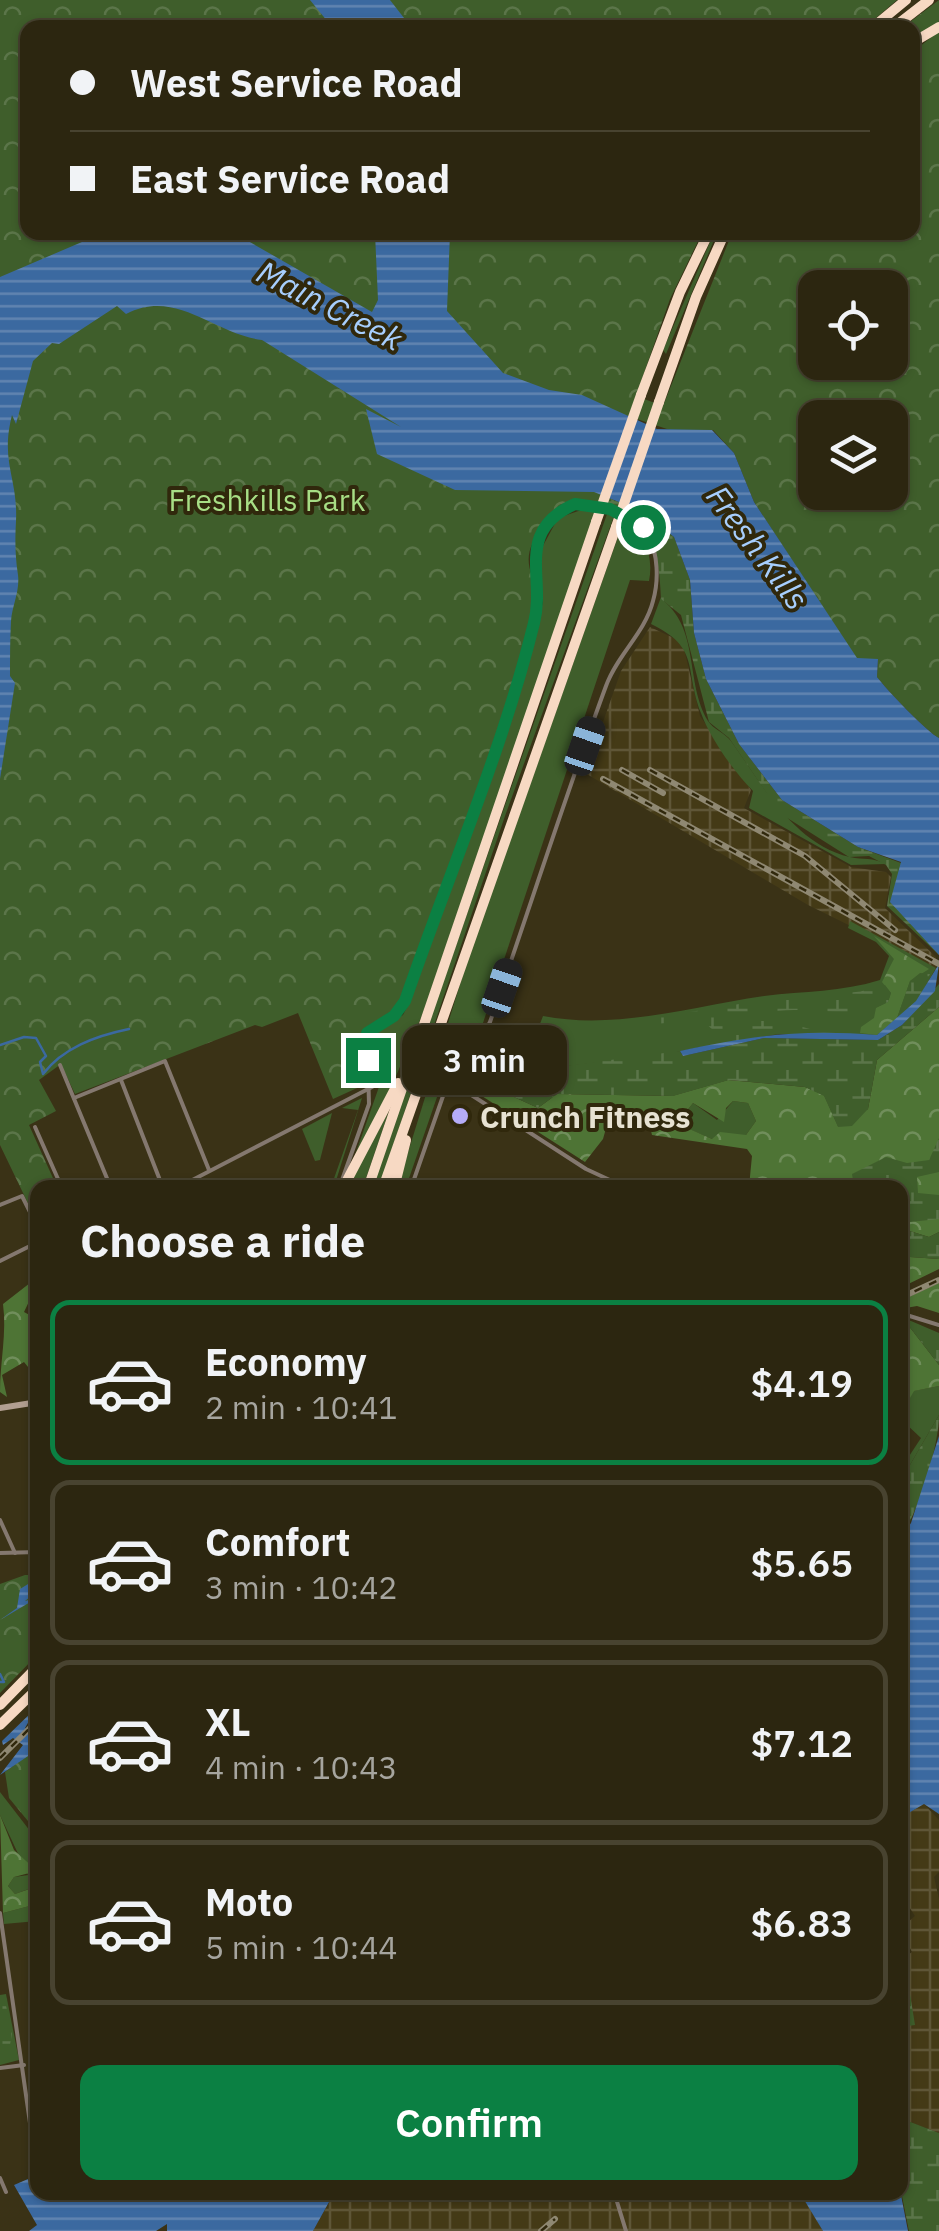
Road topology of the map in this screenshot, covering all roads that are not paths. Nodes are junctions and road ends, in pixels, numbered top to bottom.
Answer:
1 (906, 0) edge
2 (928, 0) edge
3 (882, 20) edge
4 (903, 20) edge
5 (705, 240) edge
6 (722, 240) edge
7 (441, 1021) junction
8 (417, 1047) junction
9 (60, 1065) dead end
10 (449, 1078) junction
11 (121, 1080) junction
12 (372, 1087) junction
13 (74, 1098) junction
14 (34, 1127) dead end
15 (209, 1170) junction
16 (58, 1180) edge
17 (108, 1180) edge
18 (160, 1180) edge
19 (191, 1180) edge
20 (343, 1180) edge
21 (345, 1180) edge
22 (371, 1180) edge
23 (386, 1180) edge
24 (396, 1180) edge
25 (414, 1180) edge
26 (611, 1180) edge
27 (0, 1205) edge
28 (30, 1212) edge
29 (30, 1246) edge
30 (0, 1261) edge
31 (908, 1315) edge
32 (939, 1325) edge
33 (30, 1403) edge
34 (0, 1408) edge
35 (0, 1520) edge
36 (0, 1552) edge
37 (16, 1552) junction
38 (30, 1552) edge
39 (30, 1675) edge
40 (30, 1696) edge
41 (0, 1705) edge
42 (0, 1725) edge
43 (0, 1913) edge
44 (24, 2064) junction
45 (0, 2068) edge
46 (30, 2116) edge
47 (0, 2178) edge
48 (6, 2192) dead end
49 (616, 2200) edge
50 (626, 2231) edge

1 - 3 highway
2 - 4 highway
5 - 8 highway, bridge
6 - 7 highway, bridge
7 - 23 highway
7 - 24 highway
8 - 21 highway
8 - 22 highway
9 - 13 street
10 - 12 street
10 - 25 street
10 - 26 street
11 - 13 street
11 - 15 street
11 - 18 street
12 - 15 street
12 - 20 street
13 - 17 street
14 - 16 street
15 - 19 street
27 - 28 street
29 - 30 street
31 - 32 street
33 - 34 main road
35 - 37 street
36 - 37 street
37 - 38 street
39 - 41 highway
40 - 42 highway
43 - 44 street
44 - 45 street
44 - 46 street
47 - 48 street
49 - 50 street

